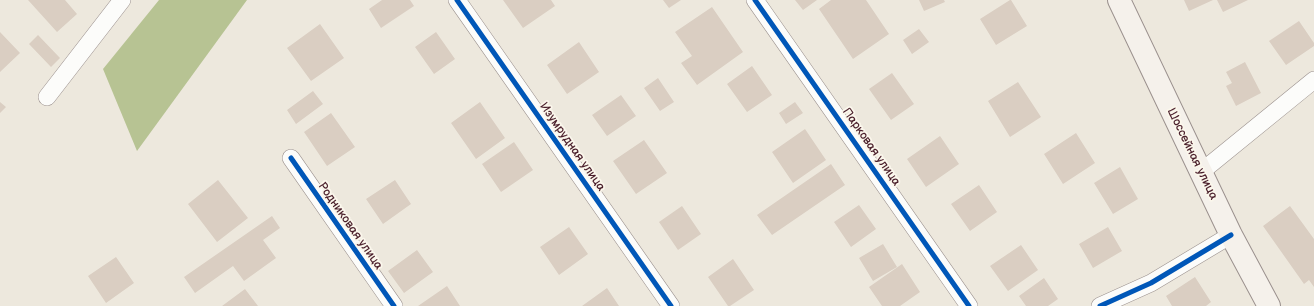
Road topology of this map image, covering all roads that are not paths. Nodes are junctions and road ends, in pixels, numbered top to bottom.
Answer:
1 (122, 0) edge
2 (457, 0) edge
3 (755, 0) edge
4 (1119, 0) edge
5 (1314, 80) edge
6 (47, 97) dead end
7 (291, 158) dead end
8 (1201, 172) junction
9 (1231, 235) junction
10 (394, 306) edge
11 (670, 306) edge
12 (969, 306) edge
13 (1100, 306) edge
14 (1269, 306) edge

1 - 6 street
2 - 11 street, Изумрудная улица
3 - 12 street, Парковая улица
4 - 8 main road, Шоссейная улица
5 - 8 street
7 - 10 street, Родниковая улица
8 - 9 main road, Шоссейная улица
9 - 13 street
9 - 14 main road, Шоссейная улица

